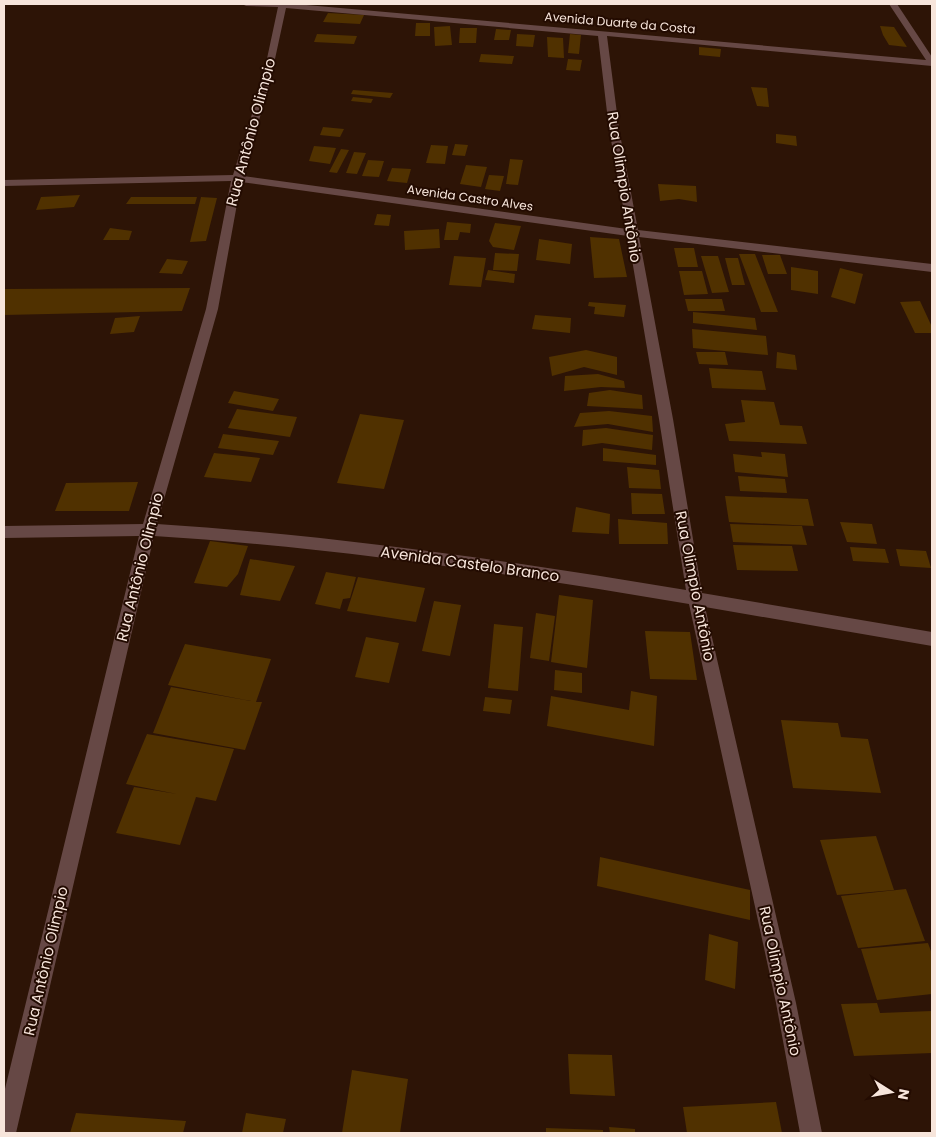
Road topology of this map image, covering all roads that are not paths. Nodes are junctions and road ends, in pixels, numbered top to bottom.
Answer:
1 (246, 4) edge
2 (283, 4) edge
3 (893, 4) edge
4 (602, 33) junction
5 (932, 63) edge
6 (237, 178) junction
7 (4, 183) edge
8 (632, 232) junction
9 (932, 268) edge
10 (148, 530) junction
11 (4, 532) edge
12 (695, 598) junction
13 (932, 638) edge
14 (5, 1133) edge
15 (811, 1133) edge

1 - 2 street, Avenida Duarte da Costa
2 - 4 street, Avenida Duarte da Costa
2 - 6 street, Rua Antônio Olimpio
3 - 5 street
4 - 5 street, Avenida Duarte da Costa
4 - 8 street, Rua Olimpio Antônio
6 - 7 street, Avenida Castro Alves
6 - 8 street, Avenida Castro Alves
6 - 10 street, Rua Antônio Olimpio
8 - 9 street, Avenida Castro Alves
8 - 12 street, Rua Olimpio Antônio
10 - 11 street, Avenida Castelo Branco
10 - 12 street, Avenida Castelo Branco
10 - 14 street, Rua Antônio Olimpio
12 - 13 street, Avenida Castelo Branco
12 - 15 street, Rua Olimpio Antônio

